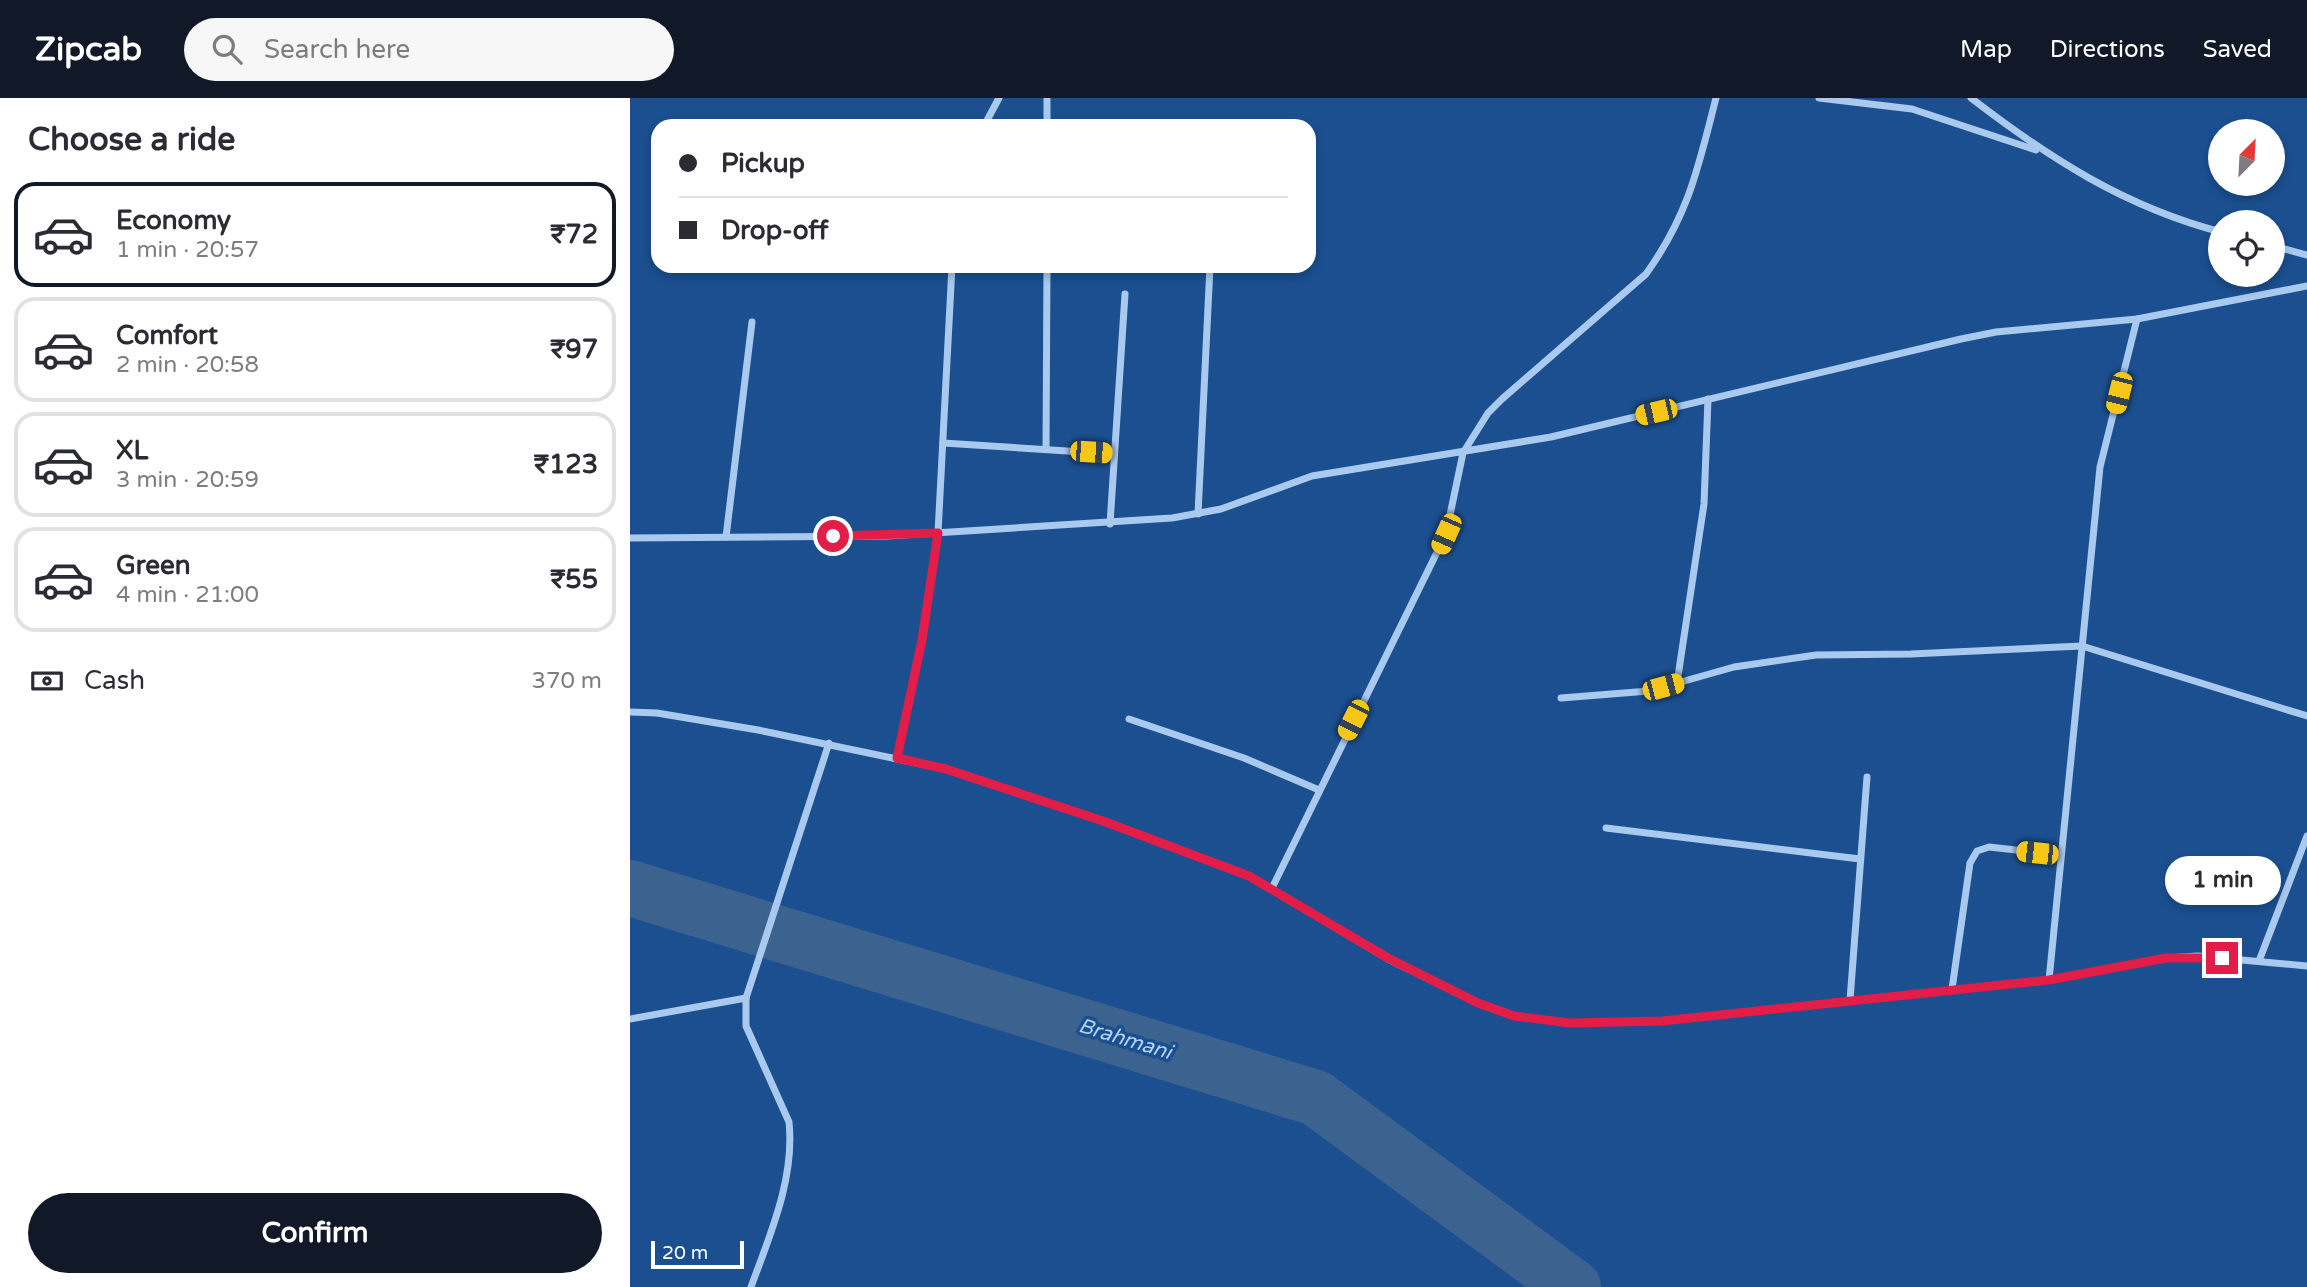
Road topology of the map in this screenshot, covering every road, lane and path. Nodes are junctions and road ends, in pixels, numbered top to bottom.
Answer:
1 (999, 98) edge
2 (1047, 98) edge
3 (1716, 98) edge
4 (1819, 98) edge
5 (1971, 98) edge
6 (988, 119) edge
7 (1047, 119) edge
8 (2043, 153) junction
9 (2208, 227) edge
10 (2285, 249) edge
11 (2307, 255) edge
12 (952, 273) edge
13 (1047, 273) edge
14 (1210, 273) edge
15 (2307, 286) edge
16 (1125, 295) dead end
17 (2137, 319) junction
18 (752, 322) dead end
19 (1708, 399) junction
20 (943, 443) junction
21 (1046, 449) junction
22 (1463, 453) junction
23 (1114, 454) junction
24 (1198, 514) junction
25 (1110, 524) junction
26 (938, 533) junction
27 (726, 537) junction
28 (630, 538) edge
29 (2082, 646) junction
30 (1677, 683) junction
31 (1560, 698) dead end
32 (630, 712) edge
33 (2307, 716) edge
34 (1129, 719) dead end
35 (829, 743) junction
36 (897, 758) junction
37 (1867, 777) dead end
38 (1319, 790) junction
39 (1606, 828) dead end
40 (2307, 836) edge
41 (2061, 855) junction
42 (1860, 859) junction
43 (1272, 888) junction
44 (2259, 961) junction
45 (2307, 966) edge
46 (2049, 980) junction
47 (1952, 989) junction
48 (746, 998) junction
49 (1850, 1000) junction
50 (630, 1020) edge
51 (751, 1287) edge

1 - 6 street
2 - 7 street
3 - 22 street
4 - 8 street
5 - 8 street
8 - 9 street
10 - 11 street
12 - 20 street
13 - 21 street
14 - 24 street
15 - 17 street
16 - 23 street
17 - 19 street
17 - 29 street
18 - 27 street
19 - 22 street
19 - 30 street
20 - 21 street
20 - 26 street
21 - 23 street
22 - 24 street
22 - 38 street
23 - 25 street
24 - 25 street
25 - 26 street
26 - 27 street
26 - 36 street
27 - 28 street
29 - 30 street
29 - 33 street
29 - 41 street
30 - 31 street
32 - 35 street
34 - 38 street
35 - 36 street
35 - 48 street
36 - 43 street
37 - 42 street
38 - 43 street
39 - 42 street
40 - 44 street
41 - 46 street
41 - 47 street
42 - 49 street
43 - 49 street
44 - 45 street
44 - 46 street
46 - 47 street
47 - 49 street
48 - 50 street
48 - 51 street

